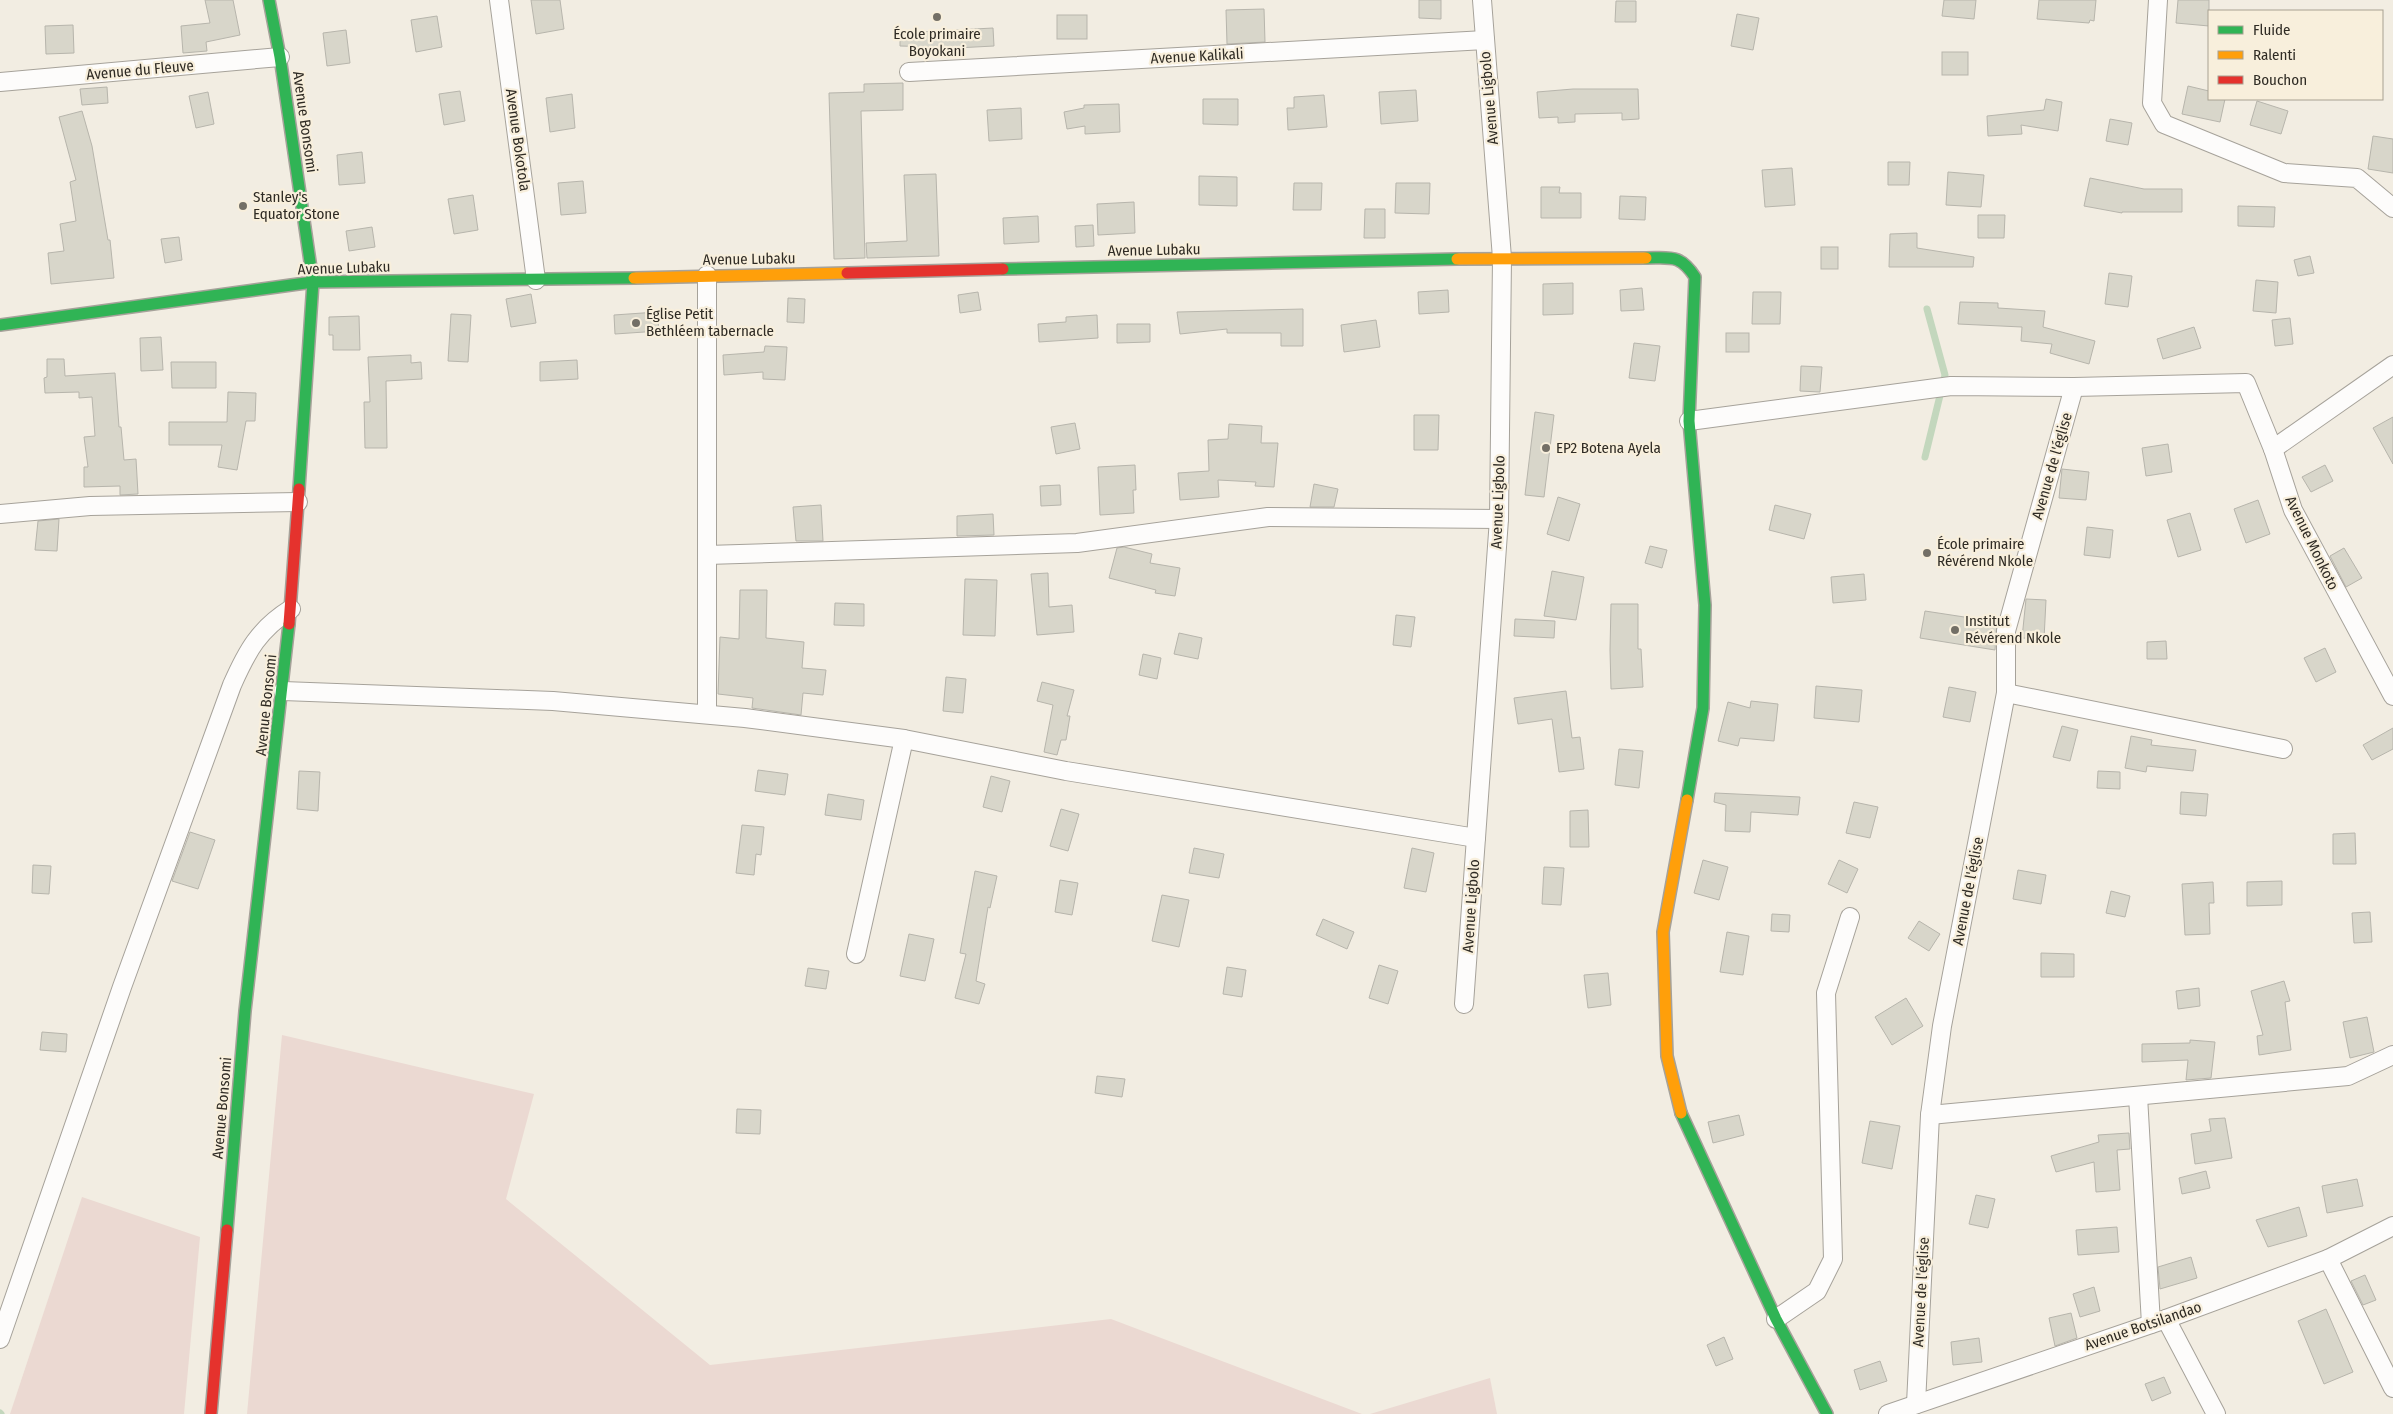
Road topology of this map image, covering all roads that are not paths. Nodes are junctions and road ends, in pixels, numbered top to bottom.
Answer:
1 (269, 0) edge
2 (499, 0) edge
3 (1482, 0) edge
4 (2158, 0) edge
5 (1484, 40) junction
6 (280, 57) junction
7 (909, 72) dead end
8 (0, 82) edge
9 (2393, 208) edge
10 (1502, 258) junction
11 (707, 275) junction
12 (536, 280) junction
13 (313, 282) junction
14 (0, 324) edge
15 (2393, 365) edge
16 (2074, 387) junction
17 (1690, 421) junction
18 (2273, 449) junction
19 (298, 502) junction
20 (0, 514) edge
21 (1499, 519) junction
22 (707, 555) junction
23 (292, 609) junction
24 (283, 691) junction
25 (2006, 693) junction
26 (2393, 696) edge
27 (707, 714) junction
28 (904, 739) junction
29 (2283, 749) dead end
30 (1476, 838) junction
31 (1850, 917) dead end
32 (856, 954) dead end
33 (1464, 1004) dead end
34 (2393, 1055) edge
35 (2138, 1096) junction
36 (1930, 1116) junction
37 (2393, 1226) edge
38 (2328, 1259) junction
39 (1776, 1319) junction
40 (2158, 1322) junction
41 (0, 1338) edge
42 (2393, 1388) edge
43 (1916, 1404) junction
44 (211, 1414) edge
45 (1827, 1414) edge
46 (1888, 1414) edge
47 (2216, 1414) edge

1 - 6 street, Avenue Bonsomi
2 - 12 street, Avenue Bokotola
3 - 5 street, Avenue Ligbolo
4 - 9 street
5 - 7 street, Avenue Kalikali
5 - 10 street, Avenue Ligbolo
6 - 8 street, Avenue du Fleuve
6 - 13 street, Avenue Bonsomi
10 - 11 street, Avenue Lubaku
10 - 17 street, Avenue Lubaku
10 - 21 street, Avenue Ligbolo
11 - 12 street, Avenue Lubaku
11 - 22 street
12 - 13 street, Avenue Lubaku
13 - 14 street, Avenue Lubaku
13 - 19 street, Avenue Bonsomi
15 - 18 street
16 - 17 street
16 - 18 street, Avenue Monkoto
16 - 25 street, Avenue de l'église
17 - 39 street, Avenue Lubaku
18 - 26 street, Avenue Monkoto
19 - 20 street
19 - 23 street, Avenue Bonsomi
21 - 22 street
21 - 30 street, Avenue Ligbolo
22 - 27 street
23 - 24 street, Avenue Bonsomi
23 - 41 street
24 - 27 street
24 - 44 street, Avenue Bonsomi
25 - 29 street
25 - 36 street, Avenue de l'église
27 - 28 street
28 - 30 street
28 - 32 street
30 - 33 street, Avenue Ligbolo
31 - 39 street
34 - 35 street
35 - 36 street
35 - 40 street
36 - 43 street, Avenue de l'église
37 - 38 street, Avenue Botsilandao
38 - 40 street, Avenue Botsilandao
38 - 42 street
39 - 45 street, Avenue Lubaku
40 - 43 street, Avenue Botsilandao
40 - 47 street
43 - 46 street, Avenue Botsilandao

